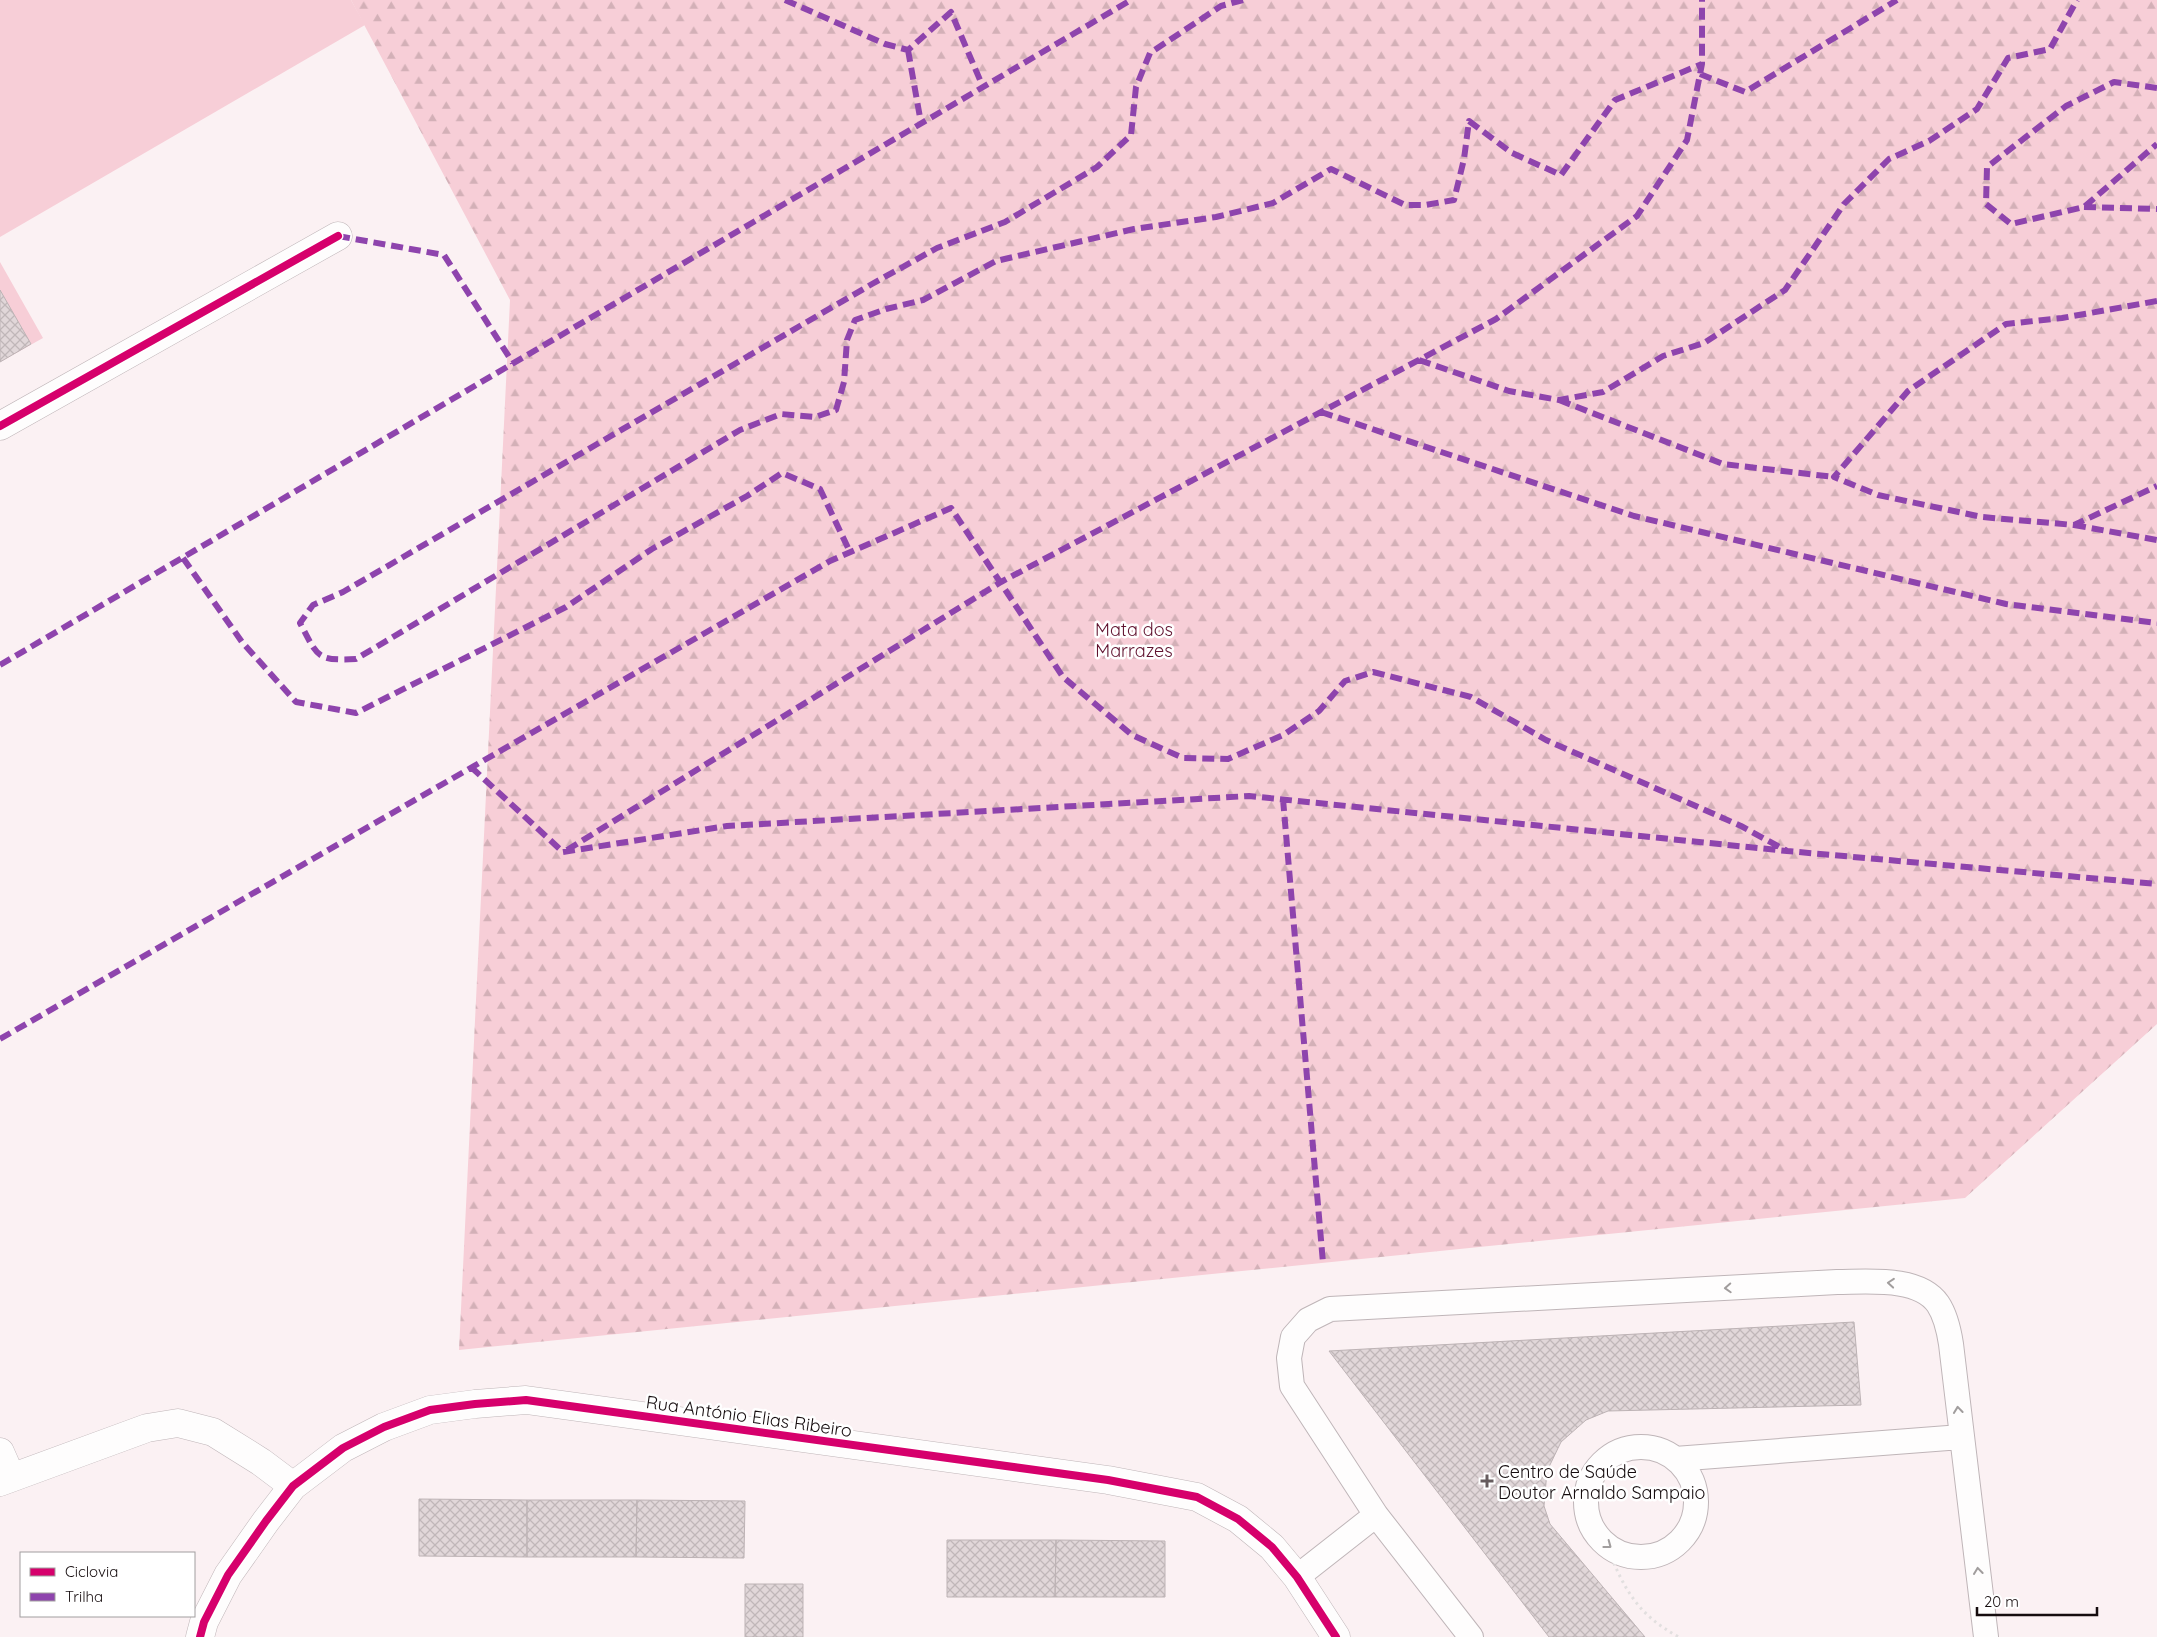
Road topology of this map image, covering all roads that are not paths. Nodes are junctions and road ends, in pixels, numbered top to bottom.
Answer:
1 (338, 236) dead end
2 (0, 426) edge
3 (1961, 1437) junction
4 (0, 1452) edge
5 (1675, 1459) junction
6 (5, 1480) edge
7 (293, 1486) junction
8 (1376, 1515) junction
9 (1297, 1577) junction
10 (200, 1637) edge
11 (1336, 1637) edge
12 (1471, 1637) edge
13 (1986, 1637) edge

1 - 2 street
3 - 5 lane
3 -> 8 lane
13 -> 3 lane
4 - 6 street
5 -> 5 lane
6 - 7 street
7 - 9 street, Rua António Elias Ribeiro
7 - 10 street, Rua António Elias Ribeiro
8 - 9 lane
8 - 12 lane
9 - 11 street, Rua António Elias Ribeiro

